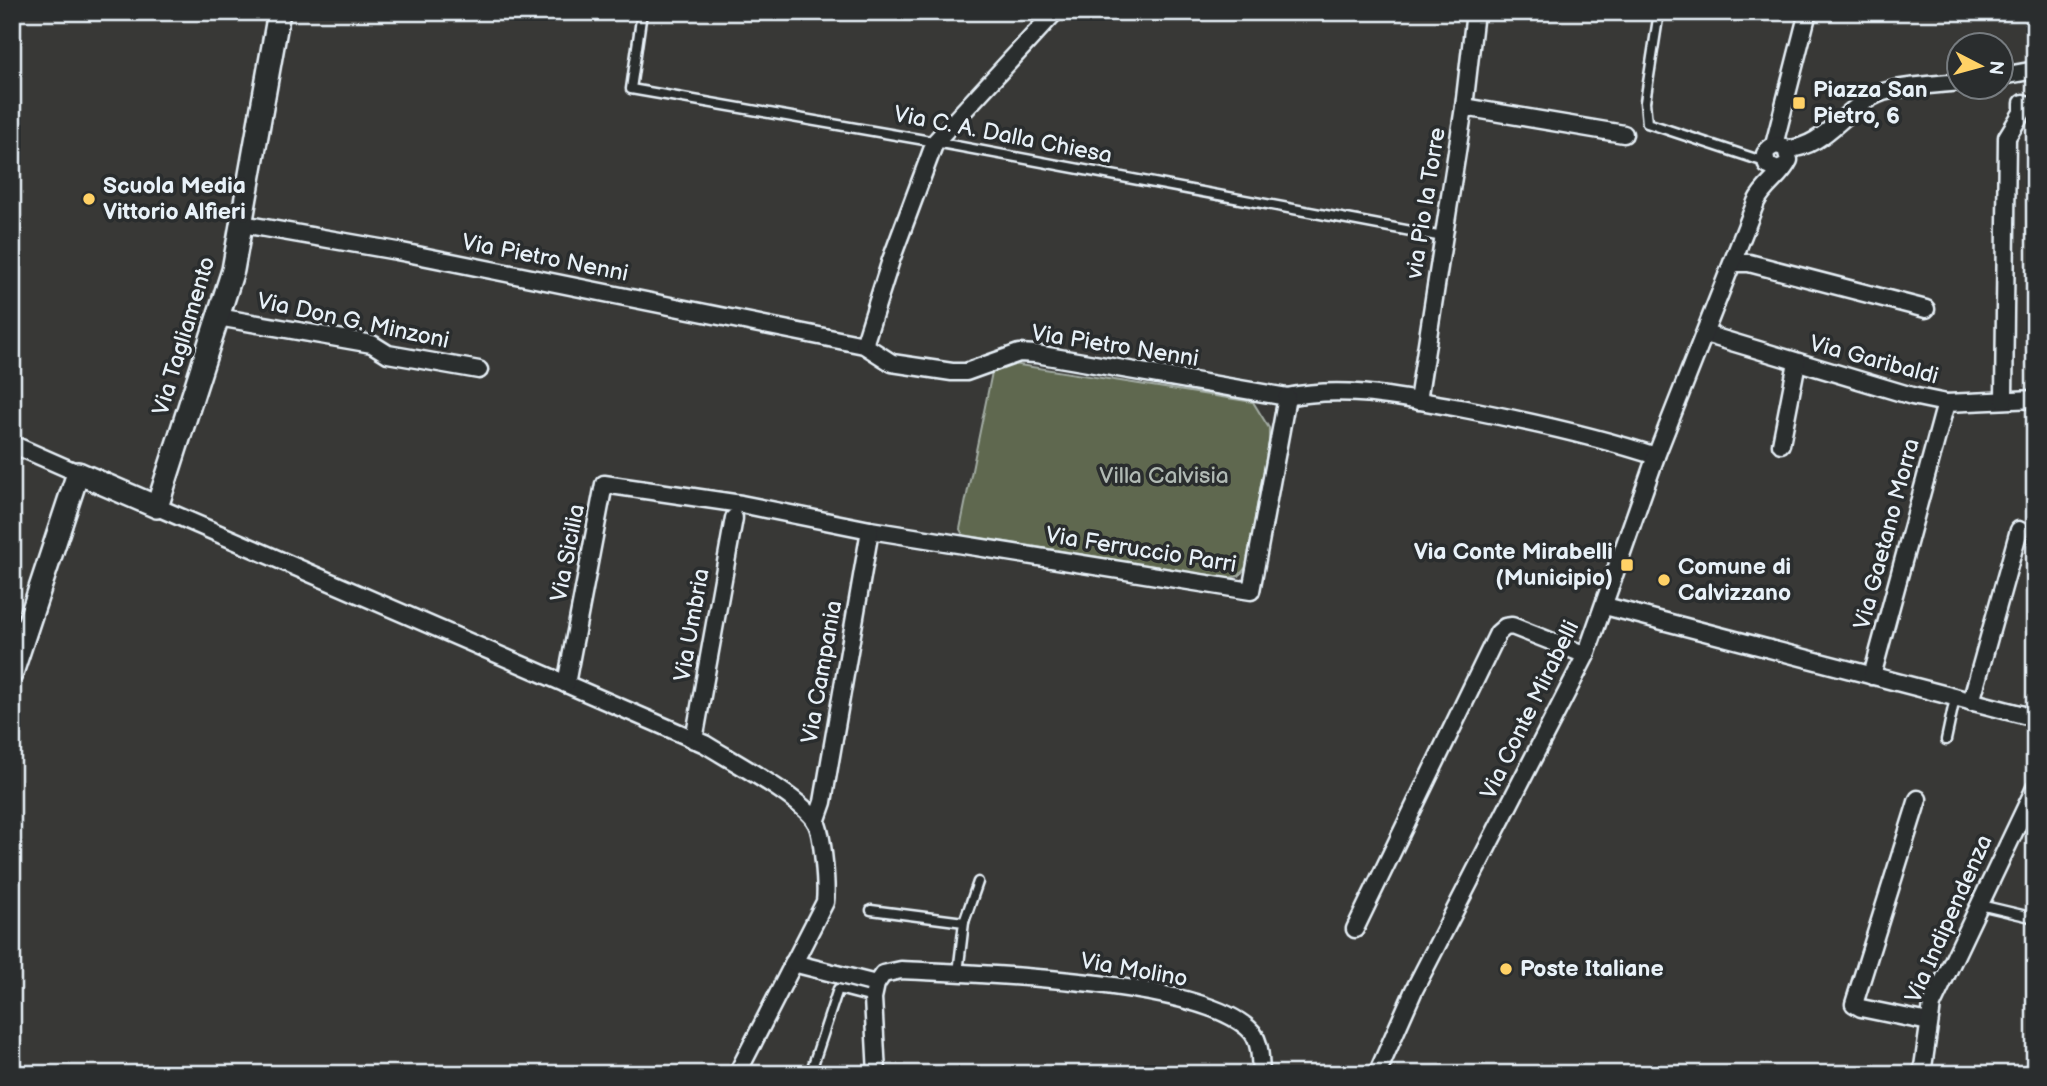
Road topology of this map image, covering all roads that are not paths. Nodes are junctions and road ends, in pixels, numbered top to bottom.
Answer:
1 (279, 12) edge
2 (642, 12) edge
3 (1055, 12) edge
4 (1475, 12) edge
5 (1659, 12) edge
6 (1808, 12) edge
7 (2035, 70) edge
8 (2016, 73) edge
9 (1946, 84) edge
10 (2023, 103) dead end
11 (1464, 107) junction
12 (1624, 134) dead end
13 (934, 142) junction
14 (1780, 147) junction
15 (1765, 162) junction
16 (1785, 167) junction
17 (242, 224) junction
18 (1443, 237) junction
19 (1734, 263) junction
20 (1926, 309) dead end
21 (218, 317) junction
22 (1705, 334) junction
23 (864, 345) junction
24 (1797, 362) junction
25 (478, 370) dead end
26 (1287, 397) junction
27 (2035, 399) edge
28 (2004, 400) junction
29 (1418, 401) junction
30 (1946, 403) junction
31 (12, 444) edge
32 (1781, 444) dead end
33 (1656, 456) junction
34 (78, 473) junction
35 (157, 507) junction
36 (737, 511) junction
37 (870, 530) junction
38 (2019, 530) dead end
39 (1605, 607) junction
40 (1586, 655) junction
41 (12, 673) edge
42 (1872, 676) junction
43 (566, 684) junction
44 (1955, 698) junction
45 (1972, 702) junction
46 (2035, 718) edge
47 (694, 740) junction
48 (1946, 740) dead end
49 (2035, 788) edge
50 (1919, 799) dead end
51 (816, 822) junction
52 (978, 882) dead end
53 (1977, 905) junction
54 (870, 910) dead end
55 (2035, 918) edge
56 (964, 922) junction
57 (1355, 929) dead end
58 (793, 963) junction
59 (958, 973) junction
60 (875, 991) junction
61 (1929, 1022) junction
62 (737, 1074) edge
63 (810, 1074) edge
64 (877, 1074) edge
65 (1261, 1074) edge
66 (1377, 1074) edge
67 (1922, 1074) edge

1 - 17 main road, Via Tagliamento
2 - 13 lane, Via C. A. Dalla Chiesa
3 - 13 street
4 - 11 street, via Pio la Torre
5 - 15 lane
6 - 14 street
7 - 8 street
9 - 14 street
10 - 28 street
11 - 12 street
11 - 18 street, via Pio la Torre
13 - 18 lane, Via C. A. Dalla Chiesa
13 - 23 street
14 - 15 street
14 - 16 street
15 - 16 street
16 - 19 street, Via Conte Mirabelli
17 - 21 main road, Via Tagliamento
17 - 23 street, Via Pietro Nenni
18 - 29 street, via Pio la Torre
19 - 20 street
19 - 22 street, Via Conte Mirabelli
21 - 25 street, Via Don G. Minzoni
21 - 35 main road, Via Tagliamento
22 - 24 street, Via Garibaldi
22 - 33 street, Via Conte Mirabelli
23 - 26 street, Via Pietro Nenni
24 - 30 street, Via Garibaldi
24 - 32 street
26 - 29 street, Via Pietro Nenni
26 - 37 street, Via Ferruccio Parri
27 - 28 street, Via Garibaldi
28 - 30 street, Via Garibaldi
29 - 33 street, Via Pietro Nenni
30 - 42 street, Via Gaetano Morra
31 - 34 street
33 - 39 street, Via Conte Mirabelli
34 - 35 main road
34 - 41 main road
35 - 43 street
36 - 37 street
36 - 43 street, Via Sicilia
36 - 47 street, Via Umbria
37 - 51 street, Via Campania
38 - 45 street
39 - 40 street, Via Conte Mirabelli
39 - 42 street
40 - 57 street
40 - 66 street, Via Conte Mirabelli
42 - 44 street
43 - 47 street
44 - 45 street
44 - 48 lane
45 - 46 street
47 - 51 street
49 - 53 street, Via Indipendenza
50 - 61 street
51 - 58 street
52 - 56 lane
53 - 55 lane
53 - 61 street, Via Indipendenza
54 - 56 lane
56 - 59 lane
58 - 60 street
58 - 62 street
59 - 60 street, Via Molino
59 - 65 street, Via Molino
60 - 63 lane
60 - 64 street
61 - 67 street, Via Indipendenza

